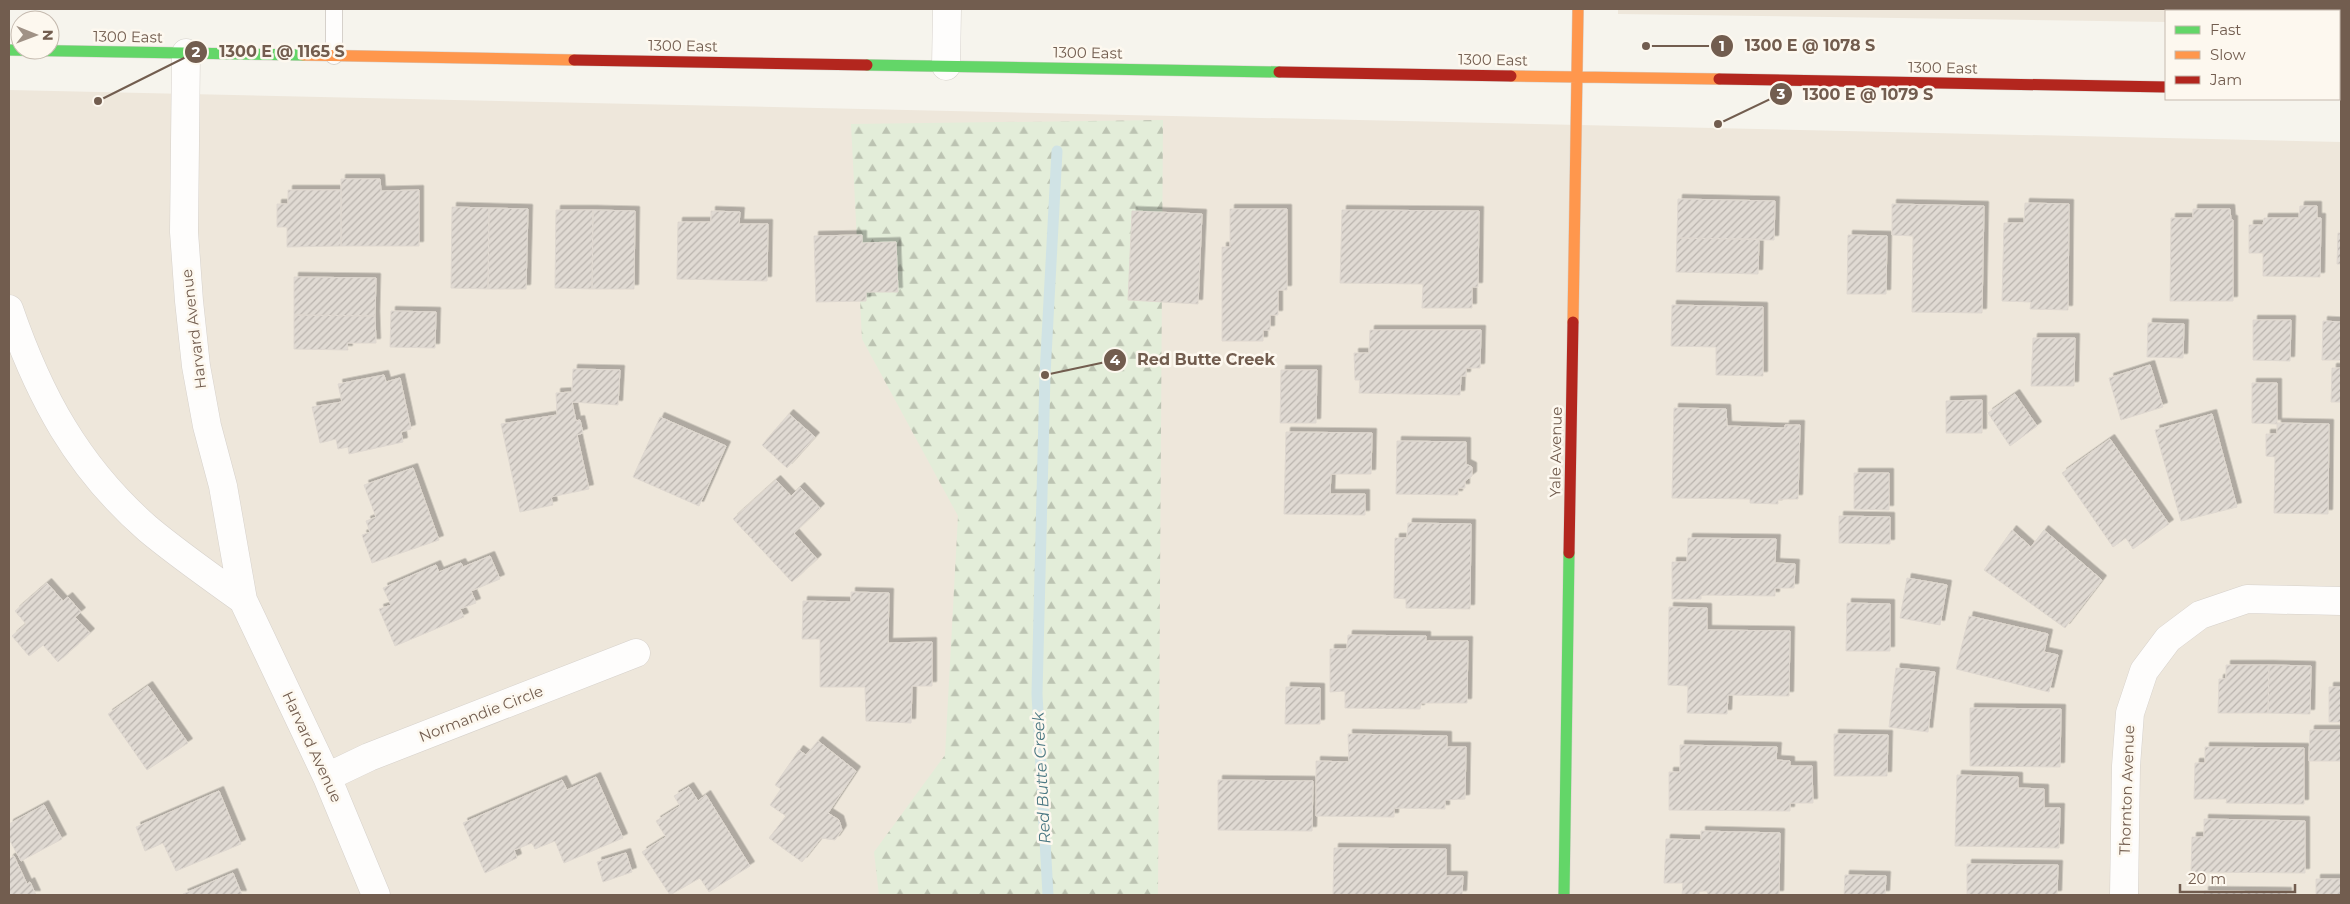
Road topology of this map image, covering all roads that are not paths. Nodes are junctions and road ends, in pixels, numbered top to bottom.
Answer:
1 (334, 9) edge
2 (947, 9) edge
3 (1578, 9) edge
4 (9, 50) edge
5 (186, 53) junction
6 (334, 56) junction
7 (946, 66) junction
8 (1577, 77) junction
9 (2165, 87) edge
10 (9, 309) edge
11 (242, 600) junction
12 (2341, 601) edge
13 (636, 653) dead end
14 (327, 777) junction
15 (376, 895) edge
16 (1564, 895) edge
17 (2124, 895) edge

1 - 6 lane
2 - 7 street
3 - 8 main road, Yale Avenue
4 - 5 main road, 1300 East
5 - 6 main road, 1300 East
5 - 11 street, Harvard Avenue
6 - 7 main road, 1300 East
7 - 8 main road, 1300 East
8 - 9 main road, 1300 East
8 - 16 main road, Yale Avenue
10 - 11 street, Harvard Avenue
11 - 14 street, Harvard Avenue
12 - 17 street, Thornton Avenue
13 - 14 street, Normandie Circle
14 - 15 street, Harvard Avenue

